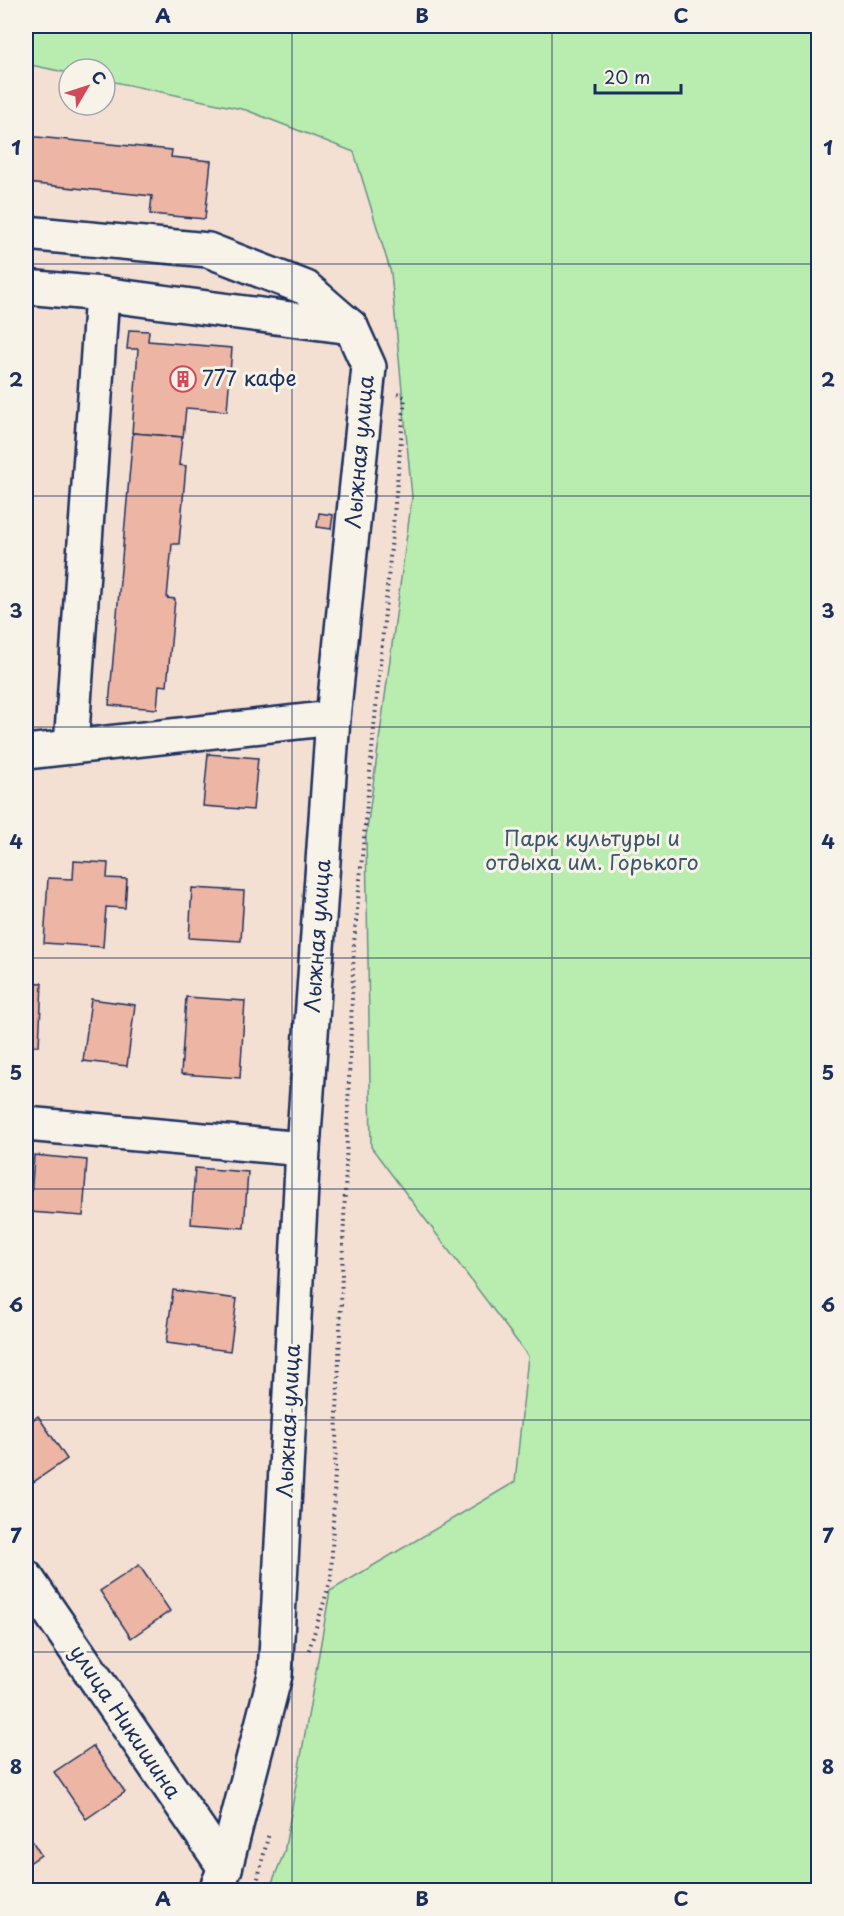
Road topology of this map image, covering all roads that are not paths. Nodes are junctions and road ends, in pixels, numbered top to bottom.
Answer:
1 (26, 233) edge
2 (26, 287) edge
3 (102, 294) junction
4 (351, 327) junction
5 (333, 718) junction
6 (71, 747) junction
7 (26, 752) edge
8 (26, 1124) edge
9 (303, 1149) junction
10 (26, 1576) edge
11 (220, 1879) edge

1 - 4 street, Лыжная улица
2 - 3 street
3 - 4 street
3 - 6 street
4 - 5 street, Лыжная улица
5 - 6 street
5 - 9 street, Лыжная улица
6 - 7 street
8 - 9 street
9 - 11 street, Лыжная улица
10 - 11 street, улица Никишина

